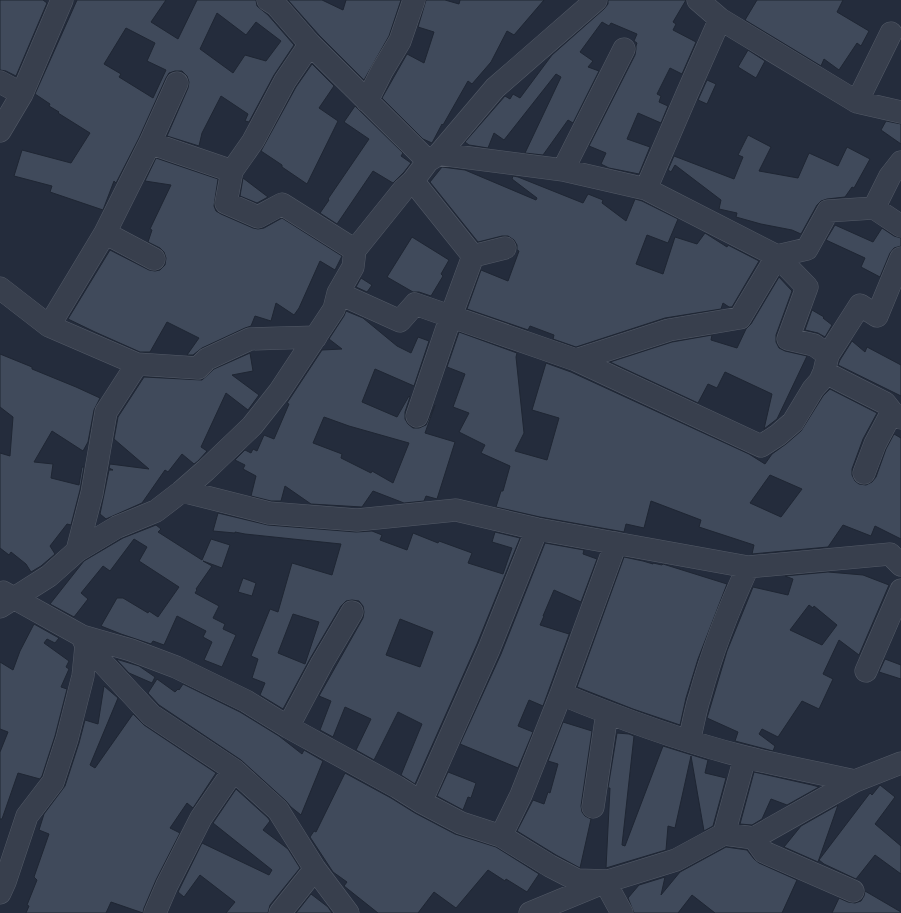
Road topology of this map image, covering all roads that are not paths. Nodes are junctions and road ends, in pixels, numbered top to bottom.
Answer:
1 (62, 0) edge
2 (268, 0) edge
3 (414, 0) edge
4 (596, 0) edge
5 (698, 0) edge
6 (720, 19) junction
7 (891, 33) dead end
8 (310, 44) junction
9 (624, 49) dead end
10 (0, 82) edge
11 (177, 83) dead end
12 (22, 94) junction
13 (367, 101) junction
14 (857, 102) junction
15 (901, 112) edge
16 (0, 130) edge
17 (150, 143) junction
18 (434, 157) junction
19 (901, 162) edge
20 (563, 170) junction
21 (232, 171) junction
22 (413, 181) junction
23 (646, 189) junction
24 (874, 208) junction
25 (901, 226) edge
26 (105, 233) junction
27 (505, 248) dead end
28 (355, 250) junction
29 (473, 256) junction
30 (776, 256) junction
31 (901, 258) edge
32 (154, 259) dead end
33 (0, 288) edge
34 (338, 293) junction
35 (451, 316) junction
36 (49, 326) junction
37 (316, 337) junction
38 (576, 360) junction
39 (138, 364) junction
40 (826, 364) junction
41 (896, 415) edge
42 (417, 416) dead end
43 (864, 473) dead end
44 (182, 491) junction
45 (537, 529) junction
46 (616, 543) junction
47 (76, 551) junction
48 (897, 556) edge
49 (748, 567) junction
50 (901, 590) edge
51 (5, 599) edge
52 (352, 612) dead end
53 (84, 640) junction
54 (866, 671) dead end
55 (561, 694) junction
56 (607, 713) junction
57 (288, 727) junction
58 (689, 741) junction
59 (745, 757) junction
60 (901, 763) edge
61 (234, 770) junction
62 (855, 781) junction
63 (422, 802) junction
64 (593, 807) dead end
65 (724, 834) junction
66 (501, 836) junction
67 (754, 838) junction
68 (315, 869) junction
69 (609, 881) junction
70 (853, 891) dead end
71 (0, 893) edge
72 (155, 913) edge
73 (280, 913) edge
74 (348, 913) edge
75 (530, 913) edge
76 (622, 913) edge

1 - 12 street
2 - 8 street
3 - 13 street
4 - 18 street
5 - 6 street
6 - 14 street
6 - 23 street
7 - 14 street
8 - 13 street
8 - 21 street
9 - 20 street
10 - 12 street
11 - 17 street
12 - 16 street
13 - 18 street
14 - 15 street
17 - 21 street
17 - 26 street
18 - 20 street
18 - 22 street
19 - 24 street
20 - 23 street
21 - 28 street
22 - 28 street
22 - 29 street
23 - 30 street
24 - 25 street
24 - 30 street
26 - 32 street
26 - 36 street
27 - 29 street
28 - 34 street
29 - 35 street
30 - 38 street
30 - 40 street
31 - 40 street
33 - 36 street
34 - 35 street
34 - 37 street
35 - 38 street
35 - 42 street
36 - 39 street
37 - 39 street
37 - 44 street
38 - 40 street
39 - 47 street
40 - 41 street
41 - 43 street
44 - 45 street
44 - 47 street
45 - 46 street
45 - 63 street
46 - 49 street
46 - 55 street
47 - 51 street
48 - 49 street
49 - 58 street
50 - 54 street
51 - 53 street
52 - 57 street
53 - 57 street
53 - 61 street
53 - 71 street
55 - 56 street
55 - 66 street
56 - 58 street
56 - 64 street
57 - 63 street
58 - 59 street
59 - 62 street
59 - 65 street
60 - 62 street
61 - 68 street
61 - 72 street
62 - 67 street
63 - 66 street
65 - 67 street
65 - 69 street
66 - 69 street
67 - 70 street
68 - 73 street
68 - 74 street
69 - 75 street
69 - 76 street

